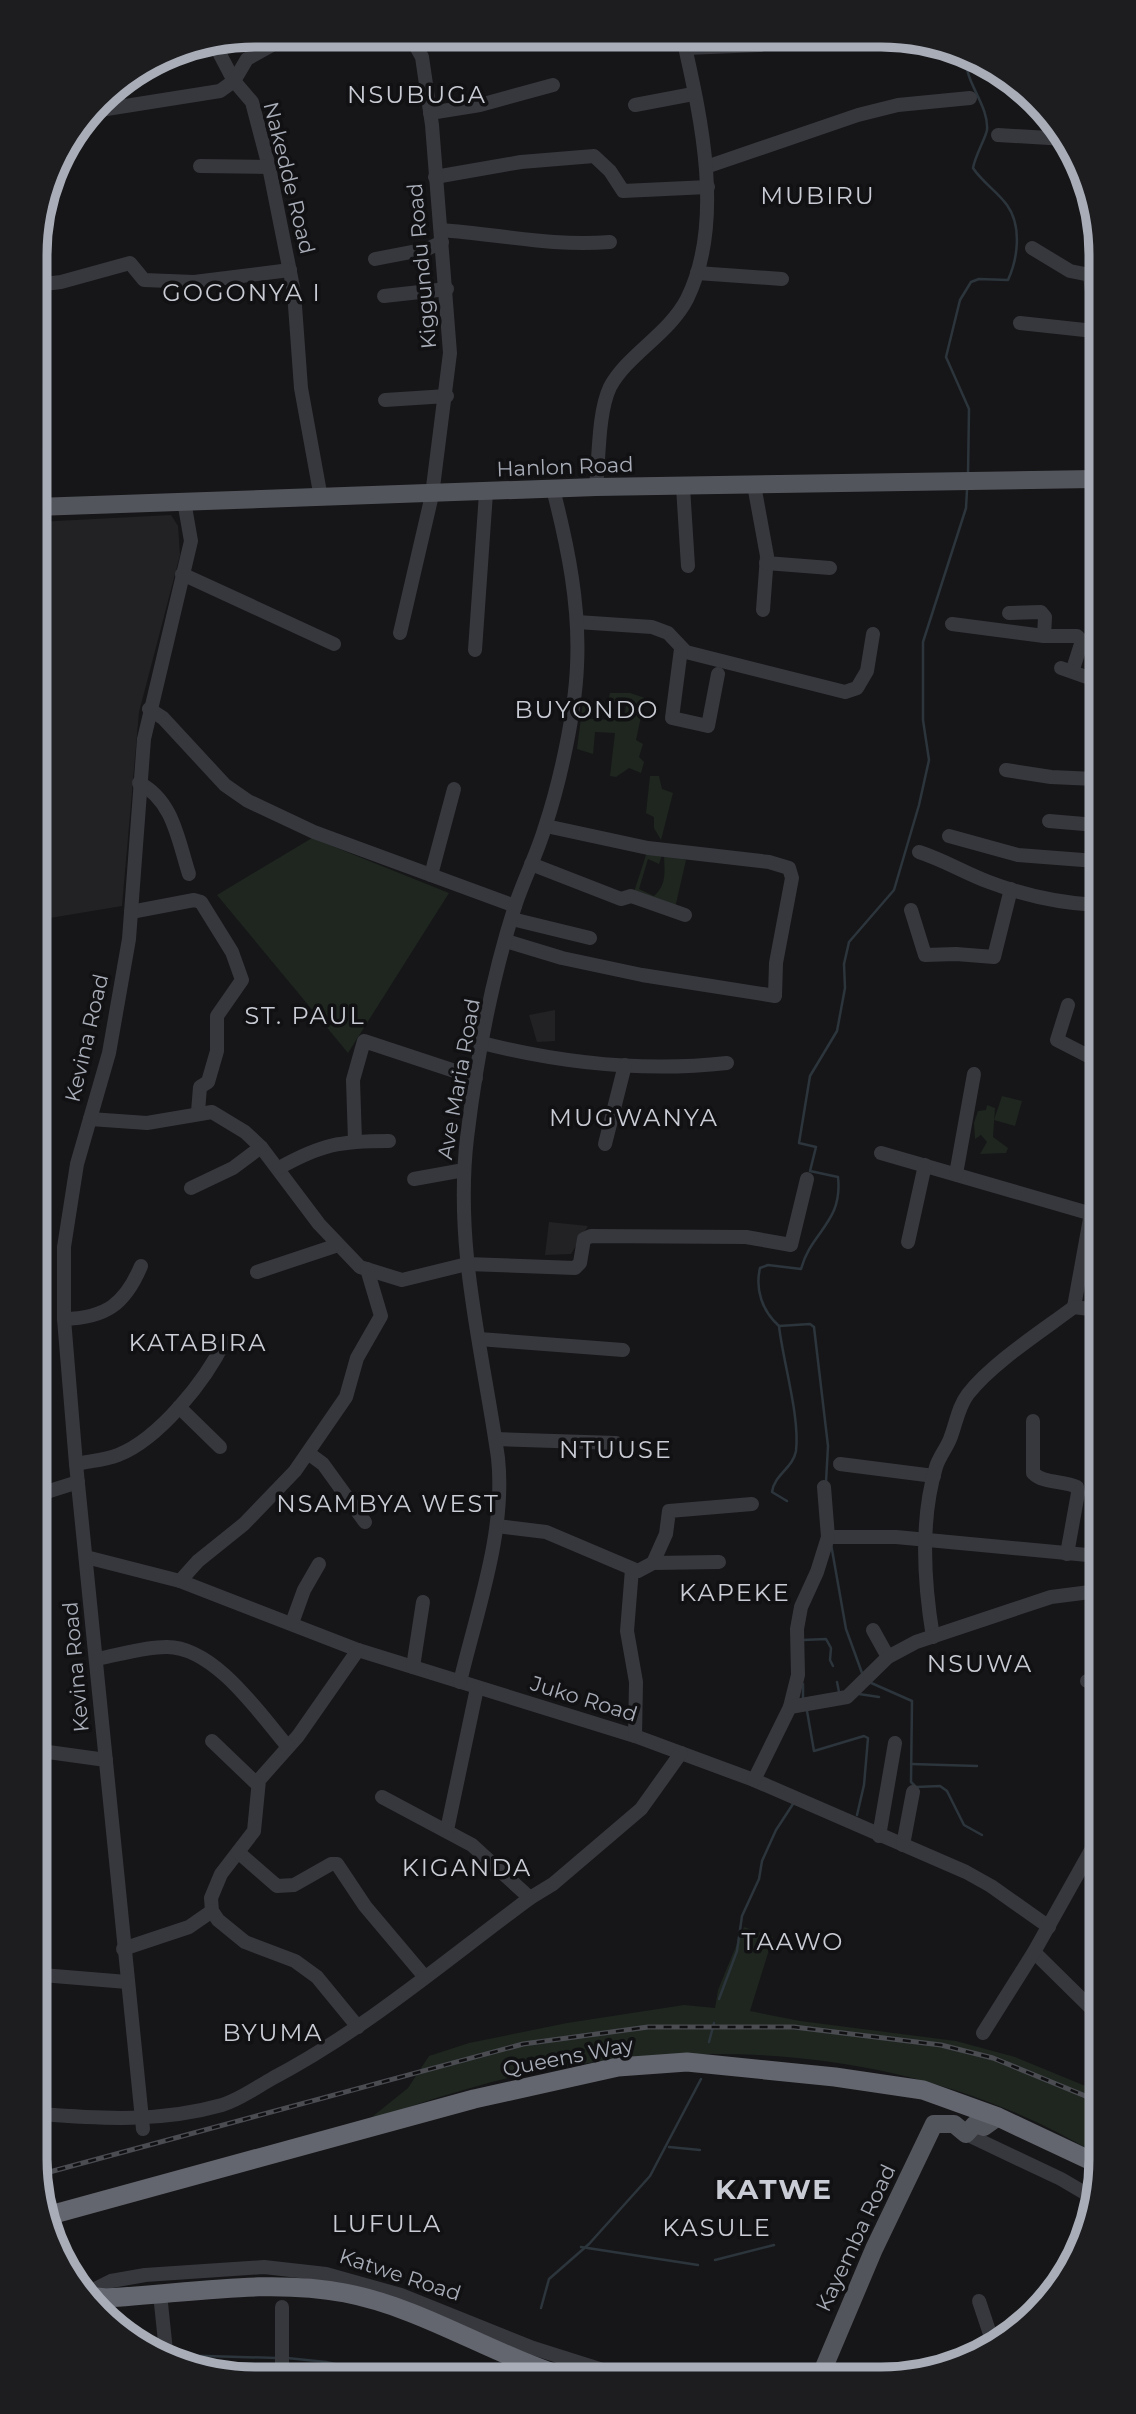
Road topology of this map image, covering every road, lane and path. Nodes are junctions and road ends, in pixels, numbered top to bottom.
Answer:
1 (268, 47) edge
2 (416, 47) edge
3 (686, 47) edge
4 (218, 51) edge
5 (234, 81) junction
6 (553, 85) dead end
7 (693, 94) junction
8 (970, 98) dead end
9 (635, 105) dead end
10 (107, 109) edge
11 (430, 113) junction
12 (998, 135) dead end
13 (1052, 138) edge
14 (200, 166) dead end
15 (269, 167) junction
16 (706, 167) junction
17 (435, 177) junction
18 (708, 187) junction
19 (441, 236) junction
20 (610, 242) dead end
21 (1032, 248) dead end
22 (374, 259) dead end
23 (290, 270) junction
24 (697, 274) junction
25 (1089, 275) edge
26 (782, 279) dead end
27 (48, 284) edge
28 (447, 289) junction
29 (384, 296) dead end
30 (1020, 323) dead end
31 (1089, 330) edge
32 (447, 396) junction
33 (385, 400) dead end
34 (1089, 479) edge
35 (754, 485) junction
36 (596, 487) junction
37 (683, 487) junction
38 (553, 489) junction
39 (486, 493) junction
40 (432, 495) junction
41 (321, 498) junction
42 (184, 501) junction
43 (48, 507) edge
44 (766, 563) junction
45 (688, 566) dead end
46 (830, 568) dead end
47 (182, 574) junction
48 (763, 610) dead end
49 (1009, 613) dead end
50 (577, 622) junction
51 (952, 624) dead end
52 (400, 633) dead end
53 (873, 634) dead end
54 (1044, 636) junction
55 (334, 644) dead end
56 (681, 649) junction
57 (475, 650) dead end
58 (718, 674) dead end
59 (1089, 677) edge
60 (149, 709) junction
61 (1006, 770) dead end
62 (1089, 779) edge
63 (139, 783) junction
64 (454, 789) dead end
65 (1049, 821) dead end
66 (1089, 824) edge
67 (546, 826) junction
68 (949, 836) dead end
69 (919, 852) dead end
70 (1089, 860) edge
71 (531, 864) junction
72 (188, 874) dead end
73 (431, 875) junction
74 (1011, 889) junction
75 (1089, 905) edge
76 (911, 909) dead end
77 (131, 912) junction
78 (514, 913) junction
79 (685, 915) dead end
80 (590, 938) dead end
81 (506, 941) junction
82 (1068, 1005) dead end
83 (482, 1043) junction
84 (1089, 1056) edge
85 (727, 1063) dead end
86 (625, 1065) junction
87 (974, 1074) dead end
88 (476, 1078) junction
89 (198, 1112) junction
90 (90, 1119) junction
91 (355, 1141) junction
92 (389, 1141) dead end
93 (605, 1144) dead end
94 (261, 1147) junction
95 (881, 1153) dead end
96 (925, 1165) junction
97 (279, 1168) junction
98 (464, 1170) junction
99 (956, 1174) junction
100 (415, 1179) dead end
101 (807, 1179) dead end
102 (191, 1188) dead end
103 (1089, 1213) edge
104 (1088, 1232) edge
105 (908, 1242) dead end
106 (338, 1245) junction
107 (467, 1264) junction
108 (141, 1266) dead end
109 (367, 1269) junction
110 (257, 1272) dead end
111 (1074, 1307) junction
112 (1088, 1309) edge
113 (64, 1320) junction
114 (479, 1339) junction
115 (224, 1342) dead end
116 (623, 1350) dead end
117 (179, 1407) junction
118 (1033, 1421) dead end
119 (496, 1438) junction
120 (616, 1443) dead end
121 (220, 1447) dead end
122 (308, 1453) junction
123 (76, 1464) junction
124 (840, 1464) dead end
125 (934, 1476) junction
126 (78, 1482) junction
127 (824, 1487) dead end
128 (47, 1492) edge
129 (752, 1504) dead end
130 (365, 1522) dead end
131 (497, 1526) junction
132 (828, 1537) junction
133 (927, 1540) junction
134 (1067, 1554) junction
135 (1088, 1555) edge
136 (86, 1557) junction
137 (719, 1562) dead end
138 (319, 1563) dead end
139 (653, 1563) junction
140 (632, 1569) junction
141 (180, 1581) junction
142 (1088, 1592) edge
143 (424, 1602) dead end
144 (292, 1623) junction
145 (873, 1630) dead end
146 (933, 1637) junction
147 (358, 1650) junction
148 (888, 1657) junction
149 (96, 1659) junction
150 (413, 1667) junction
151 (460, 1682) junction
152 (477, 1688) junction
153 (790, 1707) junction
154 (635, 1736) junction
155 (212, 1741) dead end
156 (895, 1743) dead end
157 (288, 1747) junction
158 (47, 1752) edge
159 (681, 1753) junction
160 (106, 1760) junction
161 (754, 1780) junction
162 (258, 1785) junction
163 (913, 1792) dead end
164 (382, 1797) dead end
165 (447, 1830) junction
166 (879, 1836) junction
167 (903, 1845) junction
168 (238, 1852) junction
169 (1088, 1856) edge
170 (530, 1898) junction
171 (212, 1911) junction
172 (1049, 1927) junction
173 (123, 1950) junction
174 (1034, 1952) junction
175 (47, 1975) edge
176 (424, 1976) junction
177 (127, 1982) junction
178 (1088, 2005) edge
179 (358, 2027) junction
180 (983, 2033) dead end
181 (47, 2115) edge
182 (998, 2117) junction
183 (142, 2124) junction
184 (966, 2134) junction
185 (1088, 2159) edge
186 (1086, 2193) edge
187 (55, 2214) edge
188 (197, 2271) junction
189 (194, 2291) junction
190 (96, 2292) edge
191 (97, 2293) edge
192 (160, 2294) junction
193 (979, 2301) dead end
194 (282, 2307) dead end
195 (991, 2335) edge
196 (165, 2346) edge
197 (517, 2351) junction
198 (282, 2367) edge
199 (543, 2367) edge
200 (586, 2367) edge
201 (824, 2367) edge

1 - 5 street
2 - 11 street, Kiggundu Road
3 - 7 street
4 - 5 street, Nakedde Road
5 - 10 street
5 - 15 street, Nakedde Road
6 - 11 street
7 - 9 street
7 - 16 street
8 - 16 street
11 - 17 street, Kiggundu Road
12 - 13 street
14 - 15 street
15 - 23 street, Nakedde Road
16 - 18 street
17 - 18 street
17 - 19 street, Kiggundu Road
18 - 24 street
19 - 20 street
19 - 22 street
19 - 28 street, Kiggundu Road
21 - 25 street
23 - 27 street
23 - 41 street, Nakedde Road
24 - 26 street
24 - 36 street
28 - 29 street
28 - 32 street, Kiggundu Road
30 - 31 street
32 - 33 street
32 - 40 street, Kiggundu Road
34 - 35 main road, Hanlon Road
35 - 37 main road, Hanlon Road
35 - 44 street
36 - 37 main road, Hanlon Road
36 - 38 main road, Hanlon Road
37 - 45 street
38 - 39 main road, Hanlon Road
38 - 50 street, Ave Maria Road
39 - 40 main road, Hanlon Road
39 - 57 street
40 - 41 main road, Hanlon Road
40 - 52 street, Kiggundu Road
41 - 42 main road, Hanlon Road
42 - 43 main road, Hanlon Road
42 - 47 street, Kevina Road
44 - 46 street
44 - 48 street
47 - 55 street
47 - 60 street, Kevina Road
49 - 54 street
50 - 56 street
50 - 67 street, Ave Maria Road
51 - 54 street
53 - 56 street
54 - 59 street
56 - 58 street
60 - 63 street, Kevina Road
60 - 73 street
61 - 62 street
63 - 72 street
63 - 77 street, Kevina Road
64 - 73 street
65 - 66 street
67 - 71 street, Ave Maria Road
67 - 81 street
68 - 70 street
69 - 74 street
71 - 78 street, Ave Maria Road
71 - 79 street
73 - 78 street
74 - 75 street
74 - 76 street
77 - 89 street
77 - 90 street, Kevina Road
78 - 80 street
78 - 81 street, Ave Maria Road
81 - 83 street, Ave Maria Road
82 - 84 street
83 - 86 street
83 - 88 street, Ave Maria Road
85 - 86 street
86 - 93 street
87 - 99 street
88 - 91 street
88 - 98 street, Ave Maria Road
89 - 90 street
89 - 94 street
90 - 113 street, Kevina Road
91 - 92 street
91 - 97 street
94 - 97 street
94 - 102 street
95 - 96 street
96 - 99 street
96 - 105 street
97 - 106 street
98 - 100 street
98 - 107 street, Ave Maria Road
99 - 103 street
101 - 107 street
104 - 111 street
106 - 109 street
106 - 110 street
107 - 109 street
107 - 114 street, Ave Maria Road
108 - 113 street
109 - 122 street
111 - 112 street
111 - 125 street
113 - 123 street, Kevina Road
114 - 116 street
114 - 119 street, Ave Maria Road
115 - 117 street
117 - 121 street
117 - 123 street
118 - 134 street
119 - 120 street
119 - 131 street, Ave Maria Road
122 - 130 street
122 - 141 street
123 - 126 street, Kevina Road
124 - 125 street
125 - 133 street
126 - 128 street
126 - 136 street, Kevina Road
127 - 132 street
129 - 139 street
131 - 140 street
131 - 151 street, Ave Maria Road
132 - 133 street
132 - 153 street
133 - 134 street
133 - 146 street
134 - 135 street
136 - 141 street, Juko Road
136 - 149 street, Kevina Road
137 - 139 street
138 - 144 street
139 - 140 street
140 - 154 street
141 - 144 street, Juko Road
142 - 146 street
143 - 150 street
144 - 147 street, Juko Road
145 - 148 street
146 - 148 street
147 - 150 street, Juko Road
147 - 157 street
148 - 153 street
149 - 157 street
149 - 160 street, Kevina Road
150 - 151 street, Juko Road
151 - 152 street, Juko Road
152 - 154 street, Juko Road
152 - 165 street
153 - 161 street
154 - 159 street, Juko Road
155 - 162 street
156 - 166 street
157 - 162 street
158 - 160 street
159 - 161 street, Juko Road
159 - 170 street
160 - 173 street, Kevina Road
161 - 166 street, Juko Road
162 - 168 street
163 - 167 street
164 - 165 street
165 - 170 street
166 - 167 street, Juko Road
167 - 172 street, Juko Road
168 - 171 street
168 - 176 street
169 - 172 street
170 - 176 street
171 - 173 street
171 - 179 street
172 - 174 street
173 - 177 street, Kevina Road
174 - 178 street
174 - 180 street
175 - 177 street
176 - 179 street
177 - 183 street, Kevina Road
179 - 183 street
181 - 183 street
182 - 184 main road
182 - 185 highway, Queens Way
182 - 187 highway, Queens Way
184 - 186 street
184 - 201 main road, Kayemba Road
188 - 189 highway
188 - 190 street, Katwe Road
188 - 197 street, Katwe Road
189 - 192 highway, Katwe Road
189 - 197 highway, Katwe Road
191 - 192 highway, Katwe Road
192 - 196 street
193 - 195 street
194 - 198 street
197 - 199 highway, Katwe Road
197 - 200 street, Katwe Road

